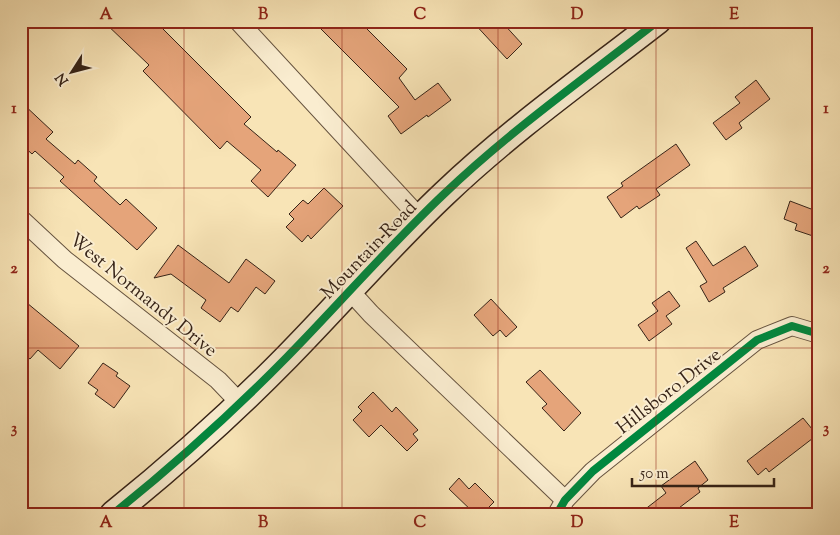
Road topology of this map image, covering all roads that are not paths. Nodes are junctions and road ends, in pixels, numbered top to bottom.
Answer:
1 (238, 21) edge
2 (658, 21) edge
3 (21, 218) edge
4 (420, 218) junction
5 (350, 291) junction
6 (819, 334) edge
7 (240, 403) junction
8 (561, 507) edge
9 (113, 514) edge

1 - 4 street
2 - 4 main road, Mountain Road
3 - 7 street, West Normandy Drive
4 - 5 main road, Mountain Road
5 - 7 main road, Mountain Road
5 - 8 street, Hillsboro Drive
6 - 8 street, Hillsboro Drive
7 - 9 main road, Mountain Road

